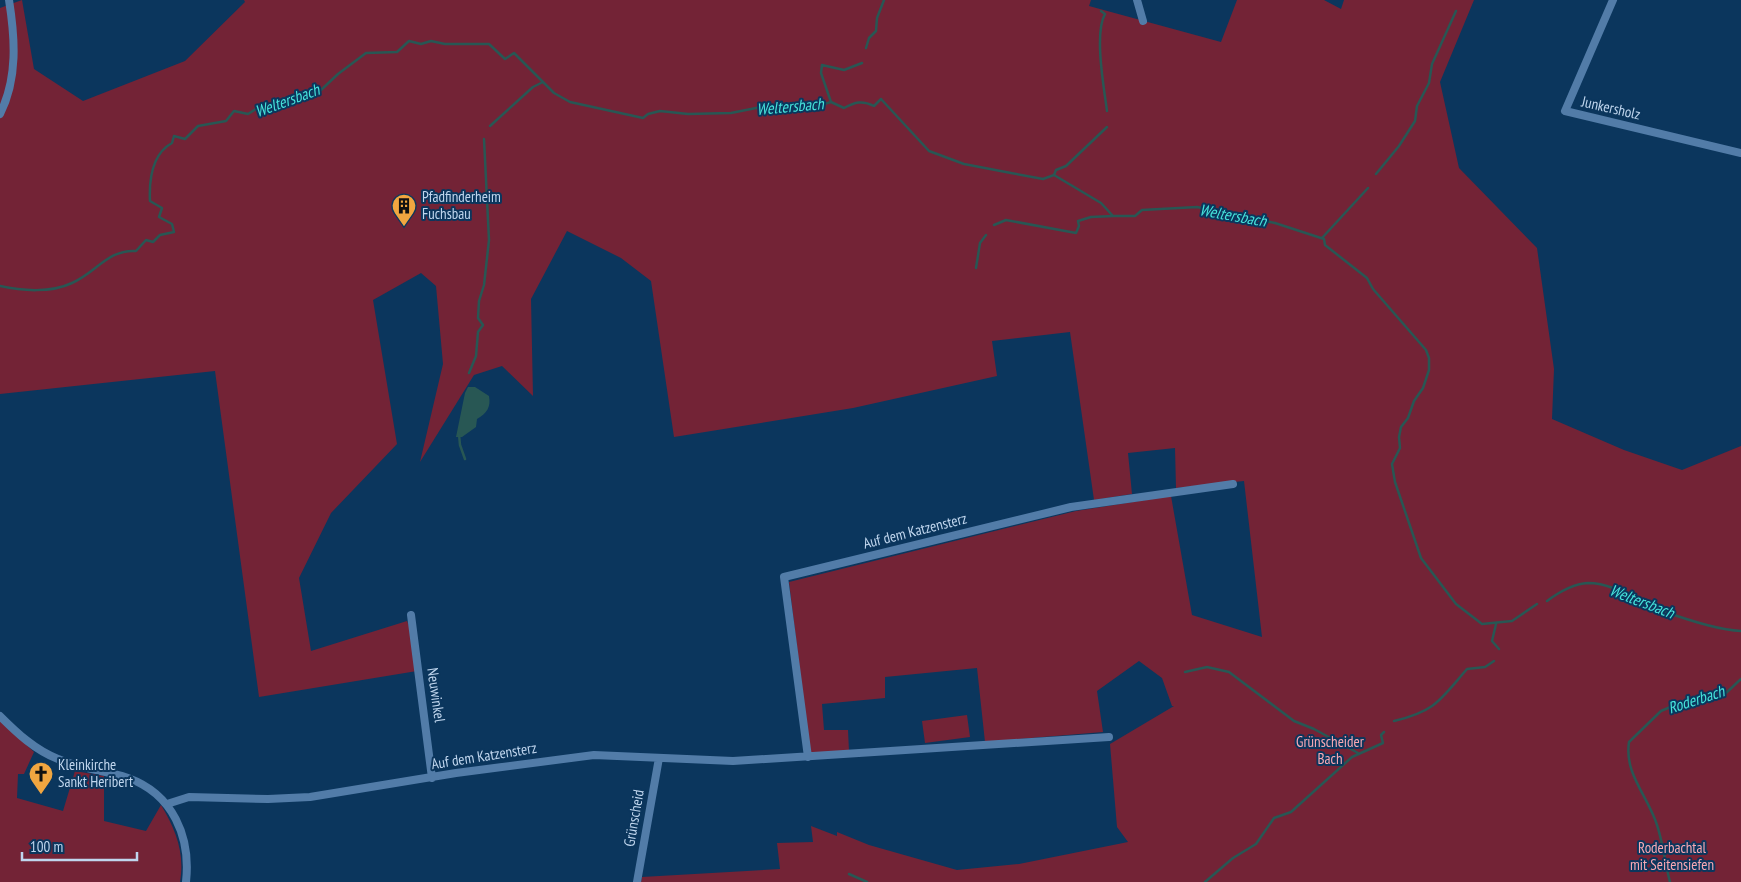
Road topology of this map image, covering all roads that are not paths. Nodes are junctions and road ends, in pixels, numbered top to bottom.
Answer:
1 (9, 0) edge
2 (1137, 0) edge
3 (1613, 0) edge
4 (1143, 21) dead end
5 (0, 114) edge
6 (1741, 153) edge
7 (1233, 484) dead end
8 (411, 615) dead end
9 (0, 716) edge
10 (1109, 737) dead end
11 (808, 757) junction
12 (659, 758) junction
13 (432, 778) junction
14 (166, 804) junction
15 (186, 882) edge
16 (636, 882) edge

1 - 5 street
2 - 4 street
3 - 6 street, Junkersholz
7 - 11 street, Auf dem Katzensterz
8 - 13 street, Neuwinkel
9 - 14 street
10 - 11 street, Auf dem Katzensterz
11 - 12 street, Auf dem Katzensterz
12 - 13 street, Auf dem Katzensterz
12 - 16 street, Grünscheid
13 - 14 street, Auf dem Katzensterz
14 - 15 street

